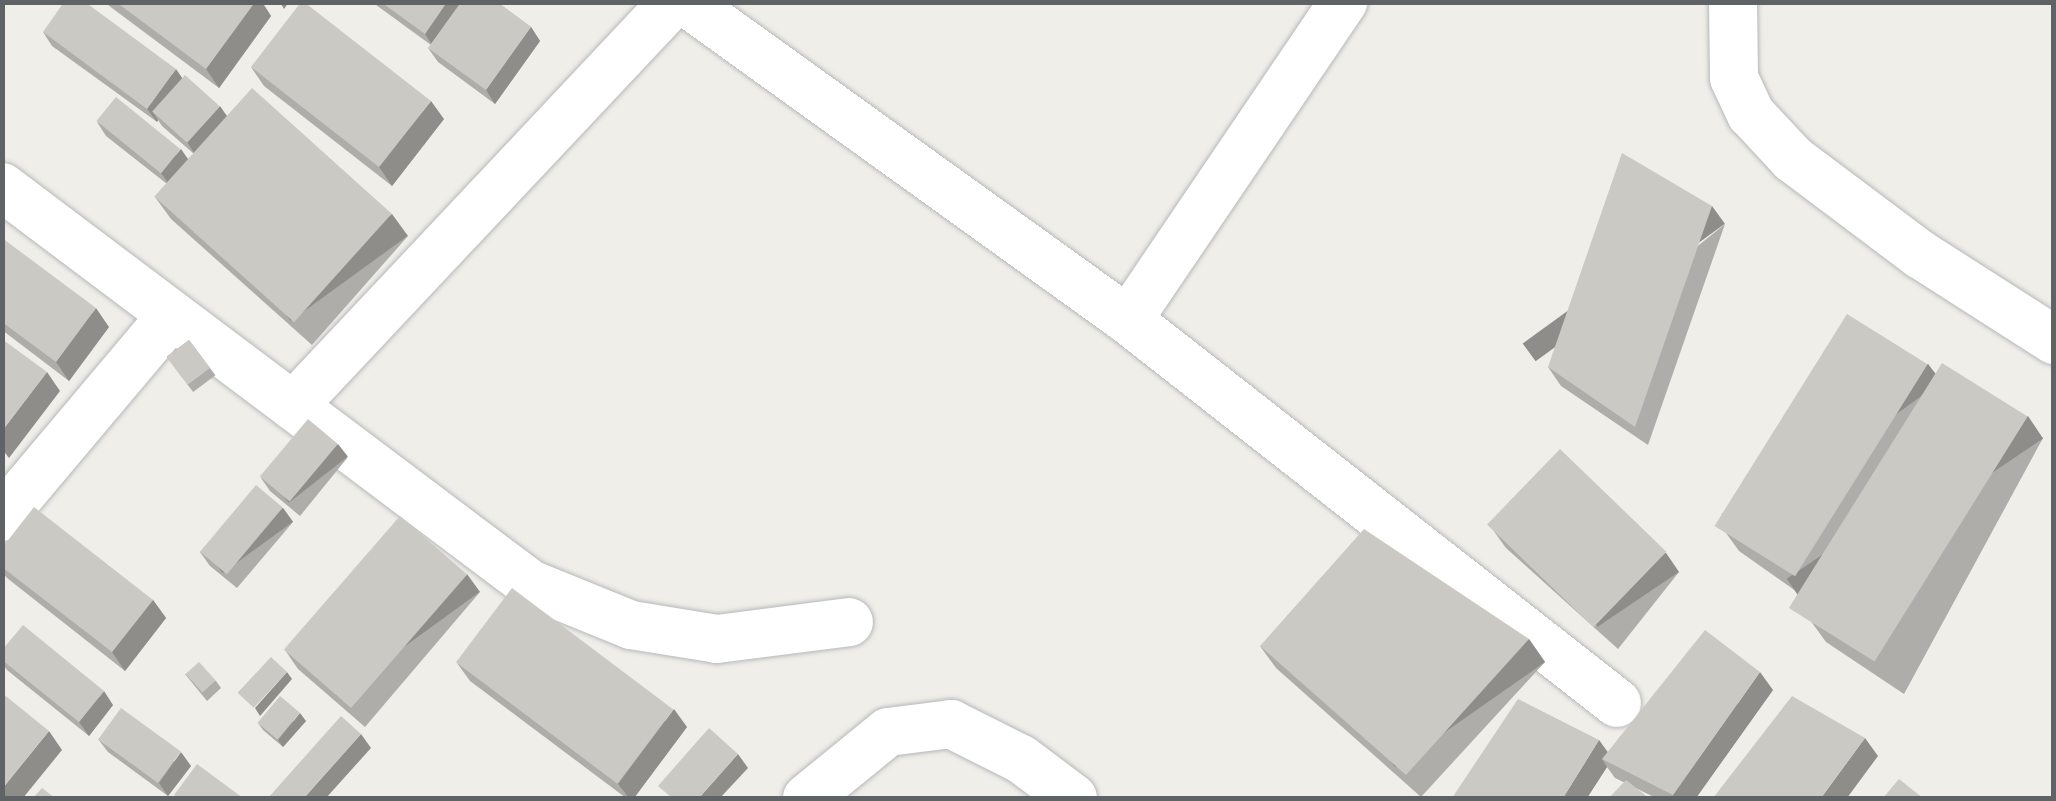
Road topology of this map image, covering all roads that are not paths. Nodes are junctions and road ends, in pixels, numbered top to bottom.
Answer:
1 (673, 2) edge
2 (686, 2) edge
3 (1733, 2) edge
4 (1324, 10) edge
5 (2, 187) edge
6 (171, 316) junction
7 (1128, 320) junction
8 (2054, 340) edge
9 (293, 406) junction
10 (2, 517) edge
11 (849, 622) dead end
12 (1617, 704) dead end
13 (808, 798) edge
14 (1073, 798) edge

1 - 9 street
2 - 7 street
3 - 8 street
4 - 7 street
5 - 6 street
6 - 9 street
6 - 10 street
7 - 12 street
9 - 11 street
13 - 14 street

